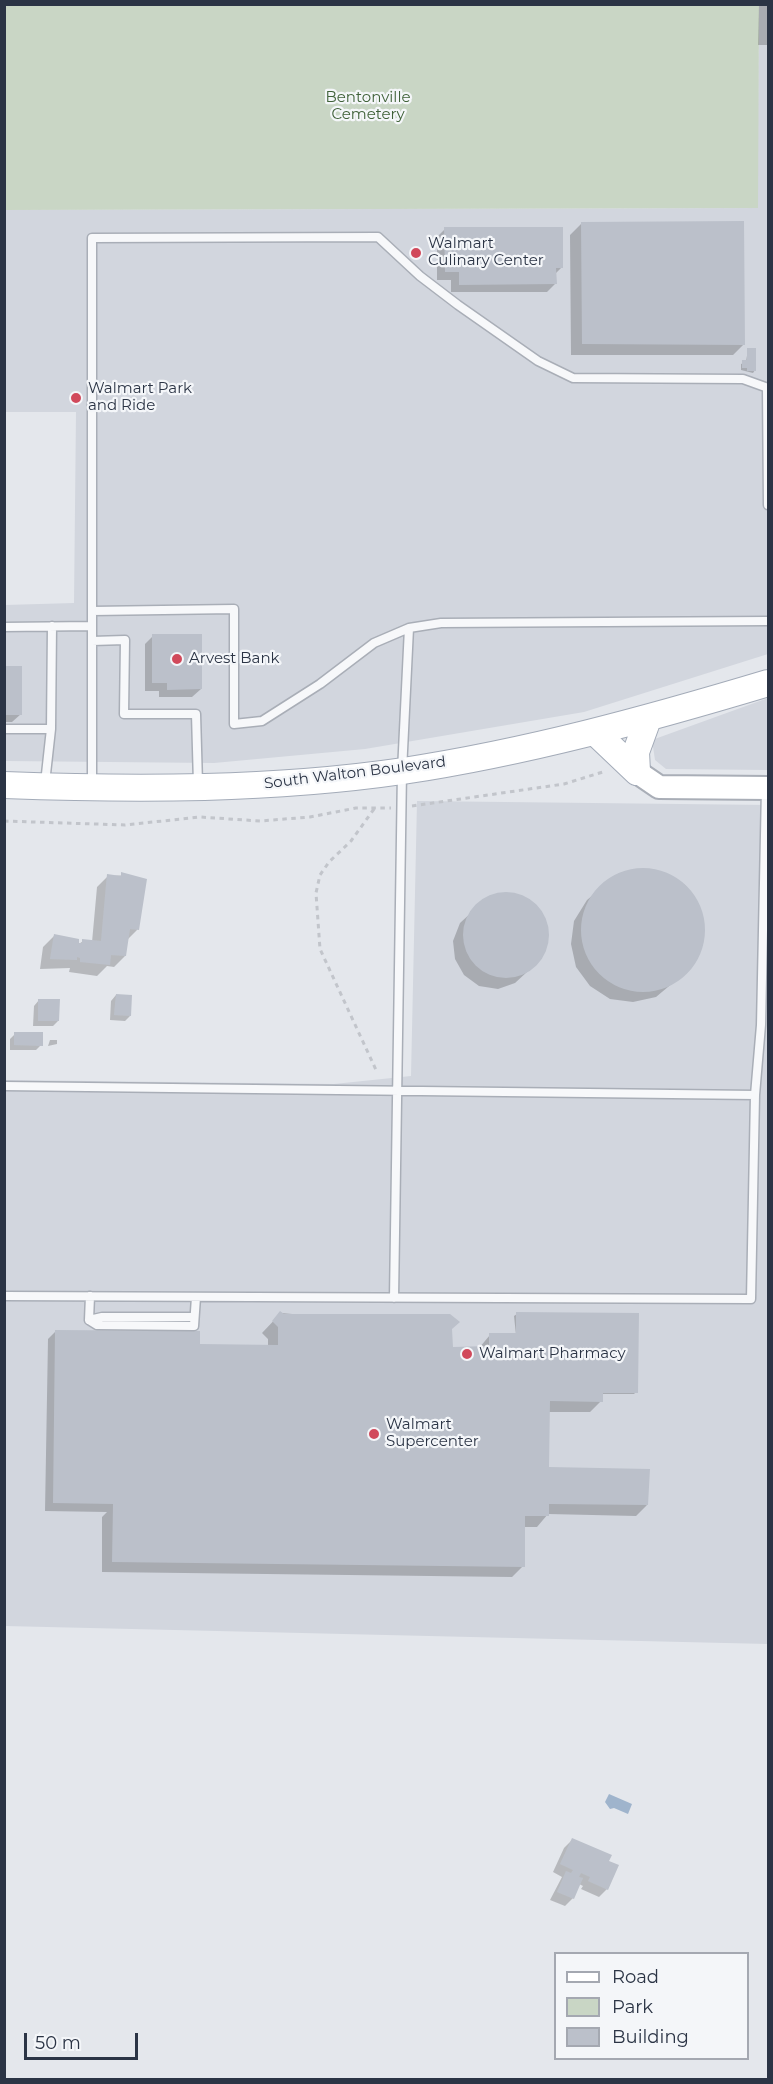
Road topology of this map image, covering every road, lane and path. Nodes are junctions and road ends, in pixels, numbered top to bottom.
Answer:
1 (768, 388) edge
2 (768, 505) edge
3 (92, 611) junction
4 (768, 621) edge
5 (52, 626) junction
6 (92, 626) junction
7 (4, 627) edge
8 (409, 628) junction
9 (92, 641) junction
10 (768, 683) edge
11 (648, 719) junction
12 (4, 729) edge
13 (51, 729) junction
14 (596, 733) junction
15 (608, 770) dead end
16 (402, 771) junction
17 (637, 772) junction
18 (4, 785) edge
19 (44, 786) junction
20 (198, 786) junction
21 (92, 788) junction
22 (767, 788) edge
23 (418, 806) dead end
24 (383, 808) dead end
25 (374, 809) junction
26 (4, 821) edge
27 (765, 933) edge
28 (377, 1072) dead end
29 (4, 1086) edge
30 (397, 1091) junction
31 (755, 1095) junction
32 (4, 1296) edge
33 (90, 1296) junction
34 (196, 1297) junction
35 (394, 1298) junction

1 - 2 lane
1 - 3 lane
3 - 6 lane
3 - 8 lane
4 - 8 lane
5 - 6 lane
5 - 7 lane
5 - 13 lane
6 - 9 lane
8 - 16 lane
9 - 20 lane
9 - 21 lane
10 - 11 main road, South Walton Boulevard
11 - 14 main road, South Walton Boulevard
11 - 17 main road
12 - 13 lane
13 - 19 lane
14 - 16 main road, South Walton Boulevard
14 - 17 main road
15 - 23 path
16 - 20 main road, South Walton Boulevard
16 - 30 lane
17 - 22 main road
18 - 19 main road, South Walton Boulevard
19 - 21 main road, South Walton Boulevard
20 - 21 main road, South Walton Boulevard
22 - 27 lane
24 - 25 path
25 - 26 path
25 - 28 path
27 - 31 lane
29 - 30 lane
30 - 31 lane
30 - 35 lane
31 - 35 lane
32 - 33 lane
33 - 34 lane
33 - 34 lane
34 - 35 lane

